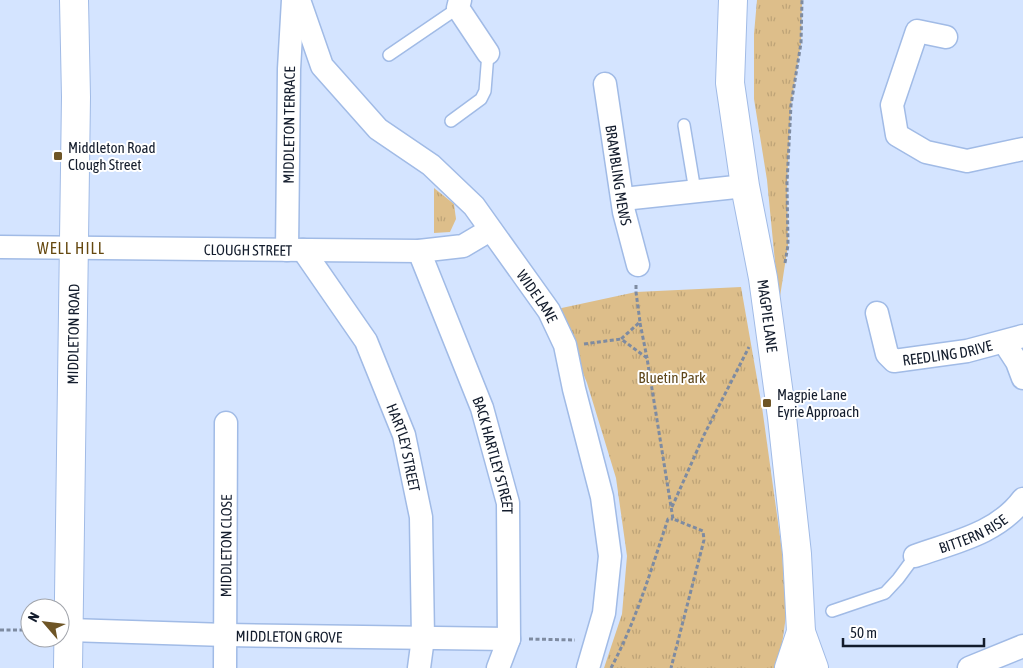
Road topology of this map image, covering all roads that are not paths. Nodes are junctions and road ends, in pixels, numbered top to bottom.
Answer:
1 (74, 0) edge
2 (293, 0) edge
3 (299, 0) edge
4 (734, 0) edge
5 (459, 4) edge
6 (946, 38) dead end
7 (488, 53) joint
8 (390, 55) dead end
9 (605, 84) dead end
10 (451, 121) dead end
11 (684, 125) dead end
12 (1023, 149) edge
13 (745, 186) junction
14 (695, 191) junction
15 (623, 199) junction
16 (490, 230) junction
17 (0, 247) edge
18 (73, 248) junction
19 (295, 250) junction
20 (419, 251) junction
21 (638, 265) road end
22 (878, 313) dead end
23 (1014, 339) edge
24 (1023, 378) edge
25 (226, 423) dead end
26 (1023, 499) edge
27 (915, 556) joint
28 (69, 598) edge
29 (832, 611) dead end
30 (70, 630) edge
31 (801, 632) junction
32 (226, 635) junction
33 (423, 638) junction
34 (509, 639) junction
35 (1023, 646) edge
36 (69, 648) edge
37 (68, 668) edge
38 (225, 668) edge
39 (419, 668) edge
40 (498, 668) edge
41 (588, 668) edge
42 (789, 668) edge
43 (814, 668) edge
44 (969, 668) edge

1 - 18 street, MIDDLETON ROAD
2 - 19 street, MIDDLETON TERRACE
3 - 16 street, WIDE LANE
4 - 13 street, MAGPIE LANE
5 - 7 street
5 - 8 lane
6 - 12 street
7 - 10 lane
9 - 15 street, BRAMBLING MEWS
11 - 14 lane
13 - 14 street
13 - 31 street, MAGPIE LANE
14 - 15 street
15 - 21 street, BRAMBLING MEWS
16 - 20 street, CLOUGH STREET
16 - 41 street, WIDE LANE
17 - 18 street, CLOUGH STREET
18 - 19 street, CLOUGH STREET
18 - 28 street, MIDDLETON ROAD
19 - 20 street, CLOUGH STREET
19 - 33 street, HARTLEY STREET
20 - 34 street, BACK HARTLEY STREET
22 - 23 street, REEDLING DRIVE
23 - 24 street
25 - 32 street, MIDDLETON CLOSE
26 - 27 street, BITTERN RISE
27 - 29 lane
30 - 32 street, MIDDLETON GROVE
31 - 42 street, MAGPIE LANE
31 - 43 street, MAGPIE LANE
32 - 33 street, MIDDLETON GROVE
32 - 38 street, MIDDLETON CLOSE
33 - 34 street, MIDDLETON GROVE
33 - 39 street, HARTLEY STREET
34 - 40 street, BACK HARTLEY STREET
35 - 44 street
36 - 37 street, MIDDLETON ROAD

